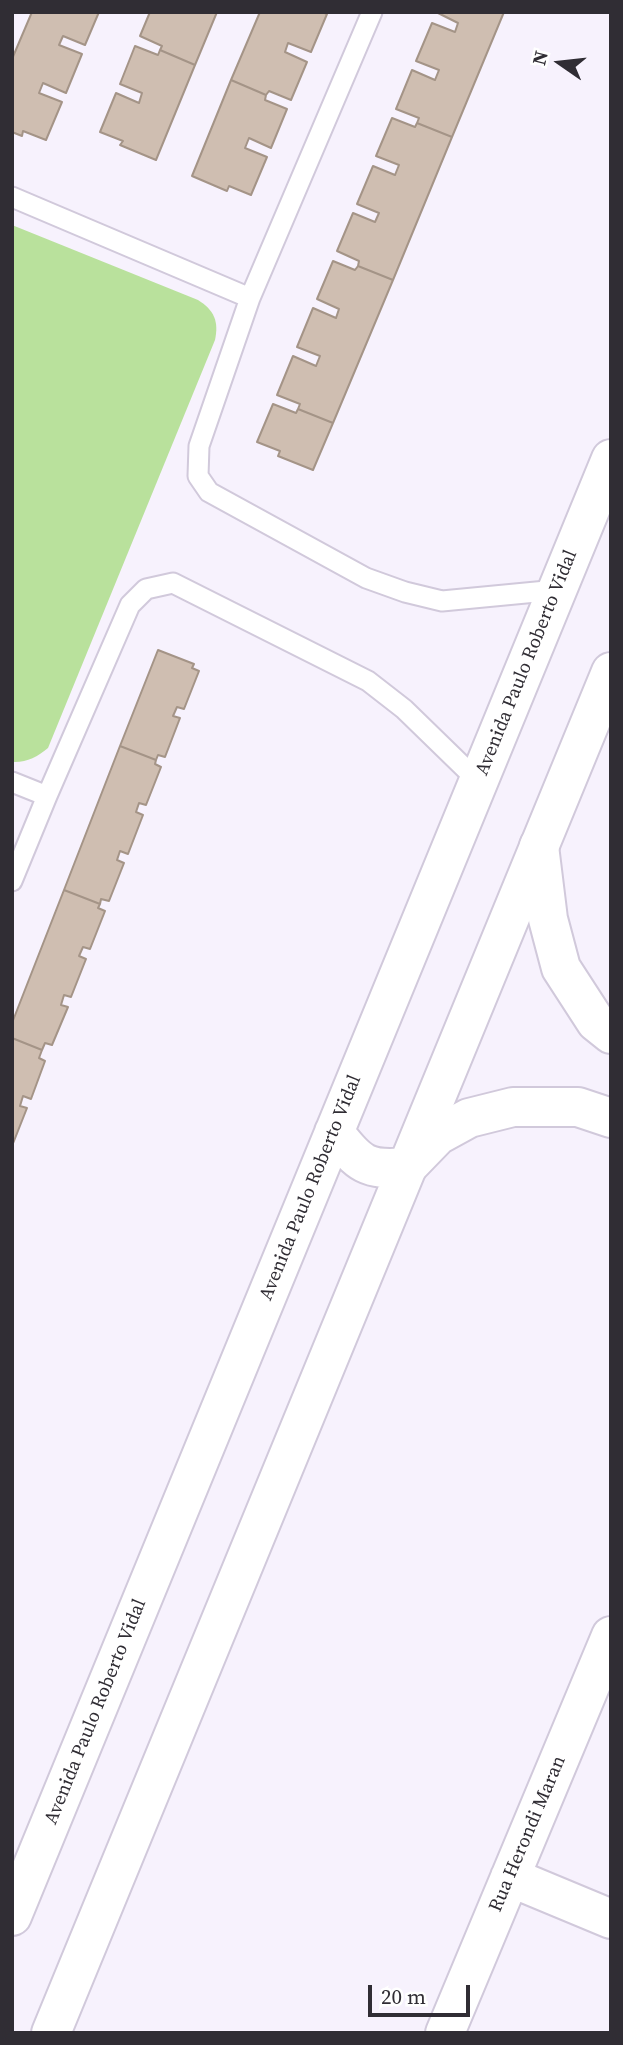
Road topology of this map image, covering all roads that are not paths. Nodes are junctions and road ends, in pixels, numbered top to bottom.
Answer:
1 (372, 12) edge
2 (12, 197) edge
3 (250, 298) junction
4 (611, 459) edge
5 (557, 590) junction
6 (611, 672) edge
7 (478, 781) junction
8 (12, 782) edge
9 (47, 796) junction
10 (540, 846) junction
11 (12, 881) edge
12 (611, 1034) edge
13 (611, 1118) edge
14 (334, 1132) junction
15 (407, 1167) junction
16 (610, 1642) edge
17 (510, 1877) junction
18 (12, 1916) edge
19 (611, 1919) edge
20 (51, 2033) edge
21 (446, 2033) edge

1 - 3 lane
2 - 3 lane
3 - 5 lane
4 - 5 street, Avenida Paulo Roberto Vidal
5 - 7 street, Avenida Paulo Roberto Vidal
6 - 10 street
7 - 9 lane
7 - 14 street, Avenida Paulo Roberto Vidal
8 - 9 lane
9 - 11 lane
10 - 12 street
10 - 15 street
13 - 15 street
14 - 15 street
14 - 18 street, Avenida Paulo Roberto Vidal
15 - 20 street
16 - 17 street, Rua Herondi Maran
17 - 19 street
17 - 21 street, Rua Herondi Maran

